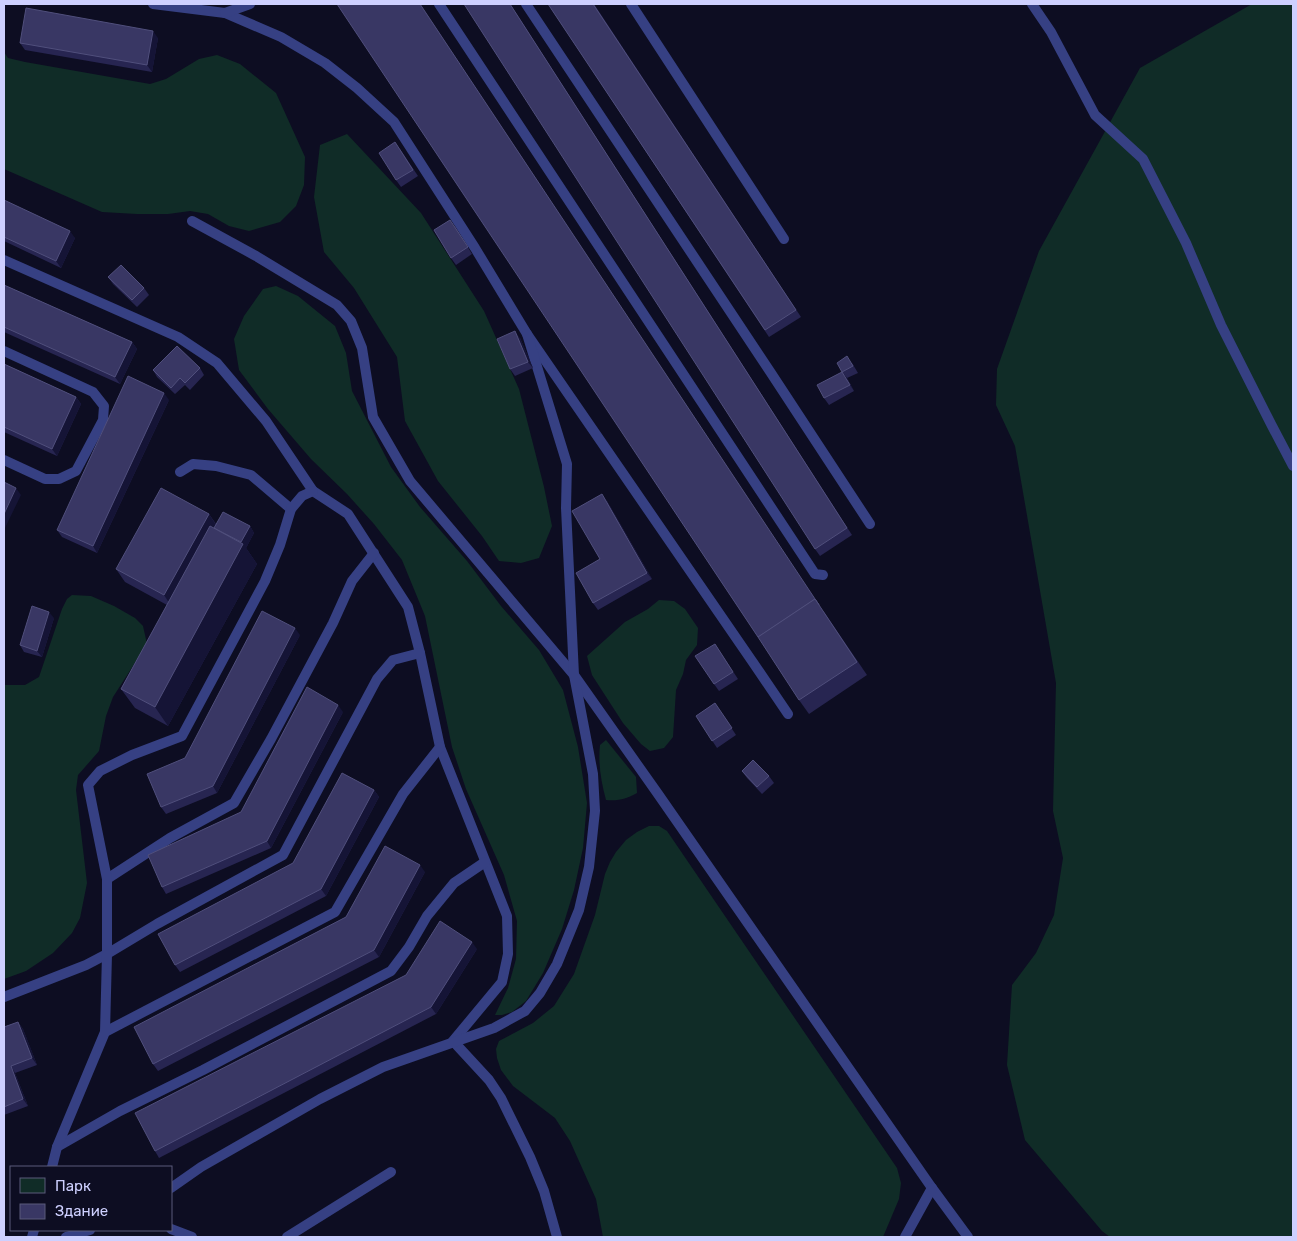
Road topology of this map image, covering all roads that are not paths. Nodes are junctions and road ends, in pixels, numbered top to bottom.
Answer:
1 (153, 4) edge
2 (250, 4) edge
3 (439, 4) edge
4 (526, 4) edge
5 (631, 4) edge
6 (1032, 4) edge
7 (225, 13) junction
8 (192, 221) dead end
9 (784, 239) dead end
10 (4, 260) edge
11 (527, 334) junction
12 (4, 351) edge
13 (4, 460) edge
14 (1293, 466) edge
15 (180, 472) dead end
16 (313, 491) junction
17 (290, 510) junction
18 (870, 524) dead end
19 (374, 553) junction
20 (823, 575) dead end
21 (420, 653) junction
22 (574, 675) junction
23 (788, 714) dead end
24 (440, 747) junction
25 (485, 862) junction
26 (107, 879) junction
27 (107, 954) junction
28 (4, 997) edge
29 (104, 1032) junction
30 (453, 1041) junction
31 (57, 1147) junction
32 (52, 1166) edge
33 (391, 1172) dead end
34 (172, 1187) edge
35 (932, 1188) junction
36 (172, 1229) edge
37 (87, 1231) edge
38 (66, 1237) edge
39 (192, 1237) edge
40 (287, 1237) edge
41 (557, 1237) edge
42 (905, 1237) edge
43 (968, 1237) edge

1 - 7 lane
2 - 7 lane
3 - 20 lane
4 - 18 lane
5 - 9 lane
6 - 14 lane
7 - 11 lane
8 - 22 lane
10 - 16 lane
11 - 22 lane
11 - 23 lane
12 - 13 lane
15 - 17 lane
16 - 17 lane
16 - 19 lane
17 - 26 lane
19 - 21 lane
19 - 26 lane
21 - 24 lane
21 - 27 lane
22 - 30 lane
22 - 35 lane
24 - 25 lane
24 - 29 lane
25 - 30 lane
25 - 31 lane
26 - 27 lane
27 - 28 lane
27 - 29 lane
29 - 31 lane
30 - 34 lane
30 - 41 lane
31 - 32 lane
33 - 40 lane
35 - 42 lane
35 - 43 lane
36 - 39 lane
37 - 38 lane

